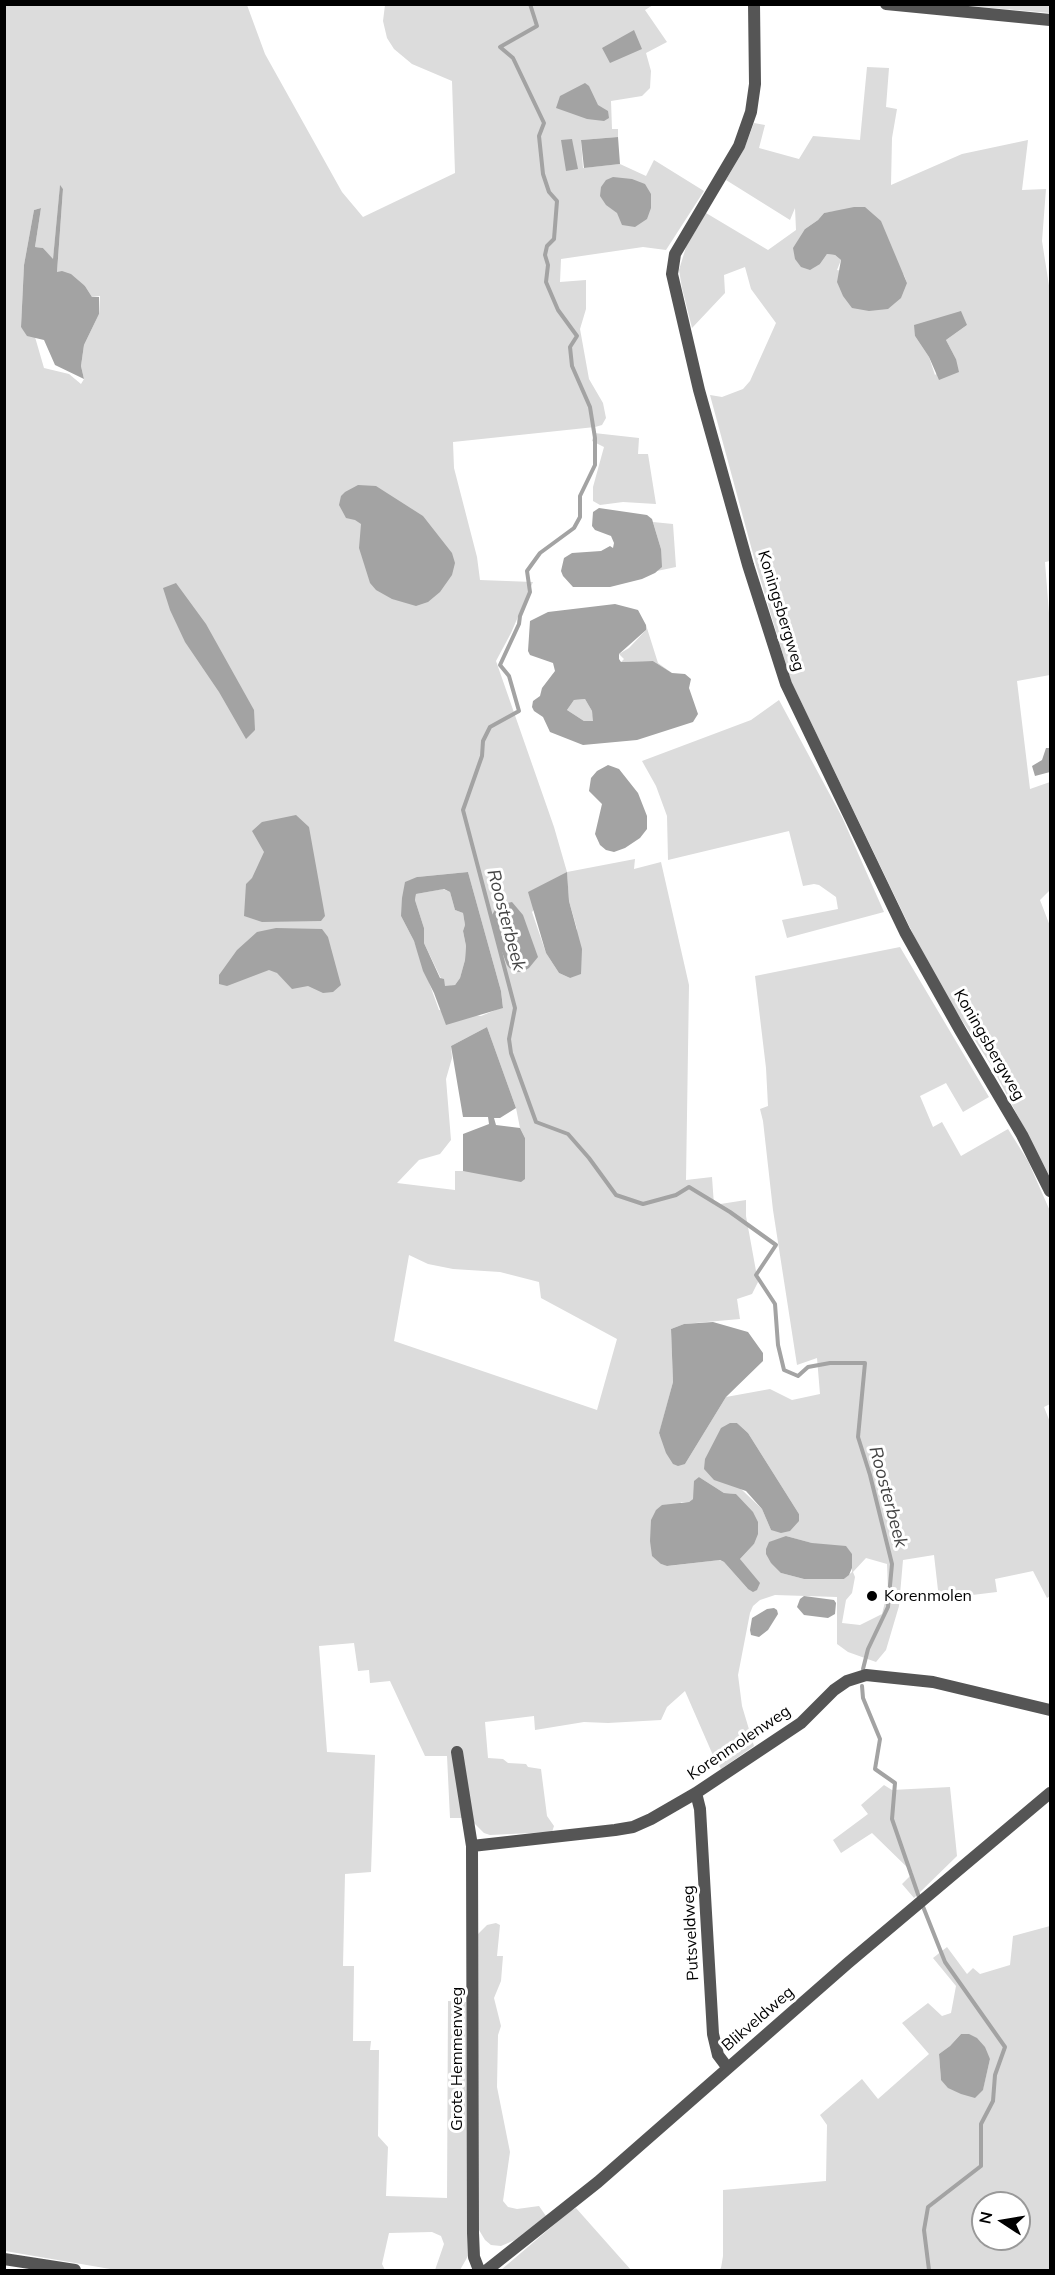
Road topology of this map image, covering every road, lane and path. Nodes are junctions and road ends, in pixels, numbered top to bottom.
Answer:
1 (754, 4) edge
2 (886, 4) edge
3 (1050, 20) edge
4 (1050, 1191) edge
5 (1050, 1710) edge
6 (457, 1752) dead end
7 (696, 1793) junction
8 (1050, 1793) edge
9 (472, 1846) junction
10 (727, 2067) junction
11 (4, 2259) edge
12 (75, 2271) edge
13 (479, 2271) edge
14 (487, 2271) edge

1 - 4 street, Koningsbergweg
2 - 3 street
5 - 7 street, Korenmolenweg
6 - 9 street, Grote Hemmenweg
7 - 9 street, Korenmolenweg
7 - 10 street, Putsveldweg
8 - 10 street, Blikveldweg
9 - 13 street, Grote Hemmenweg
10 - 14 street, Blikveldweg
11 - 12 street

